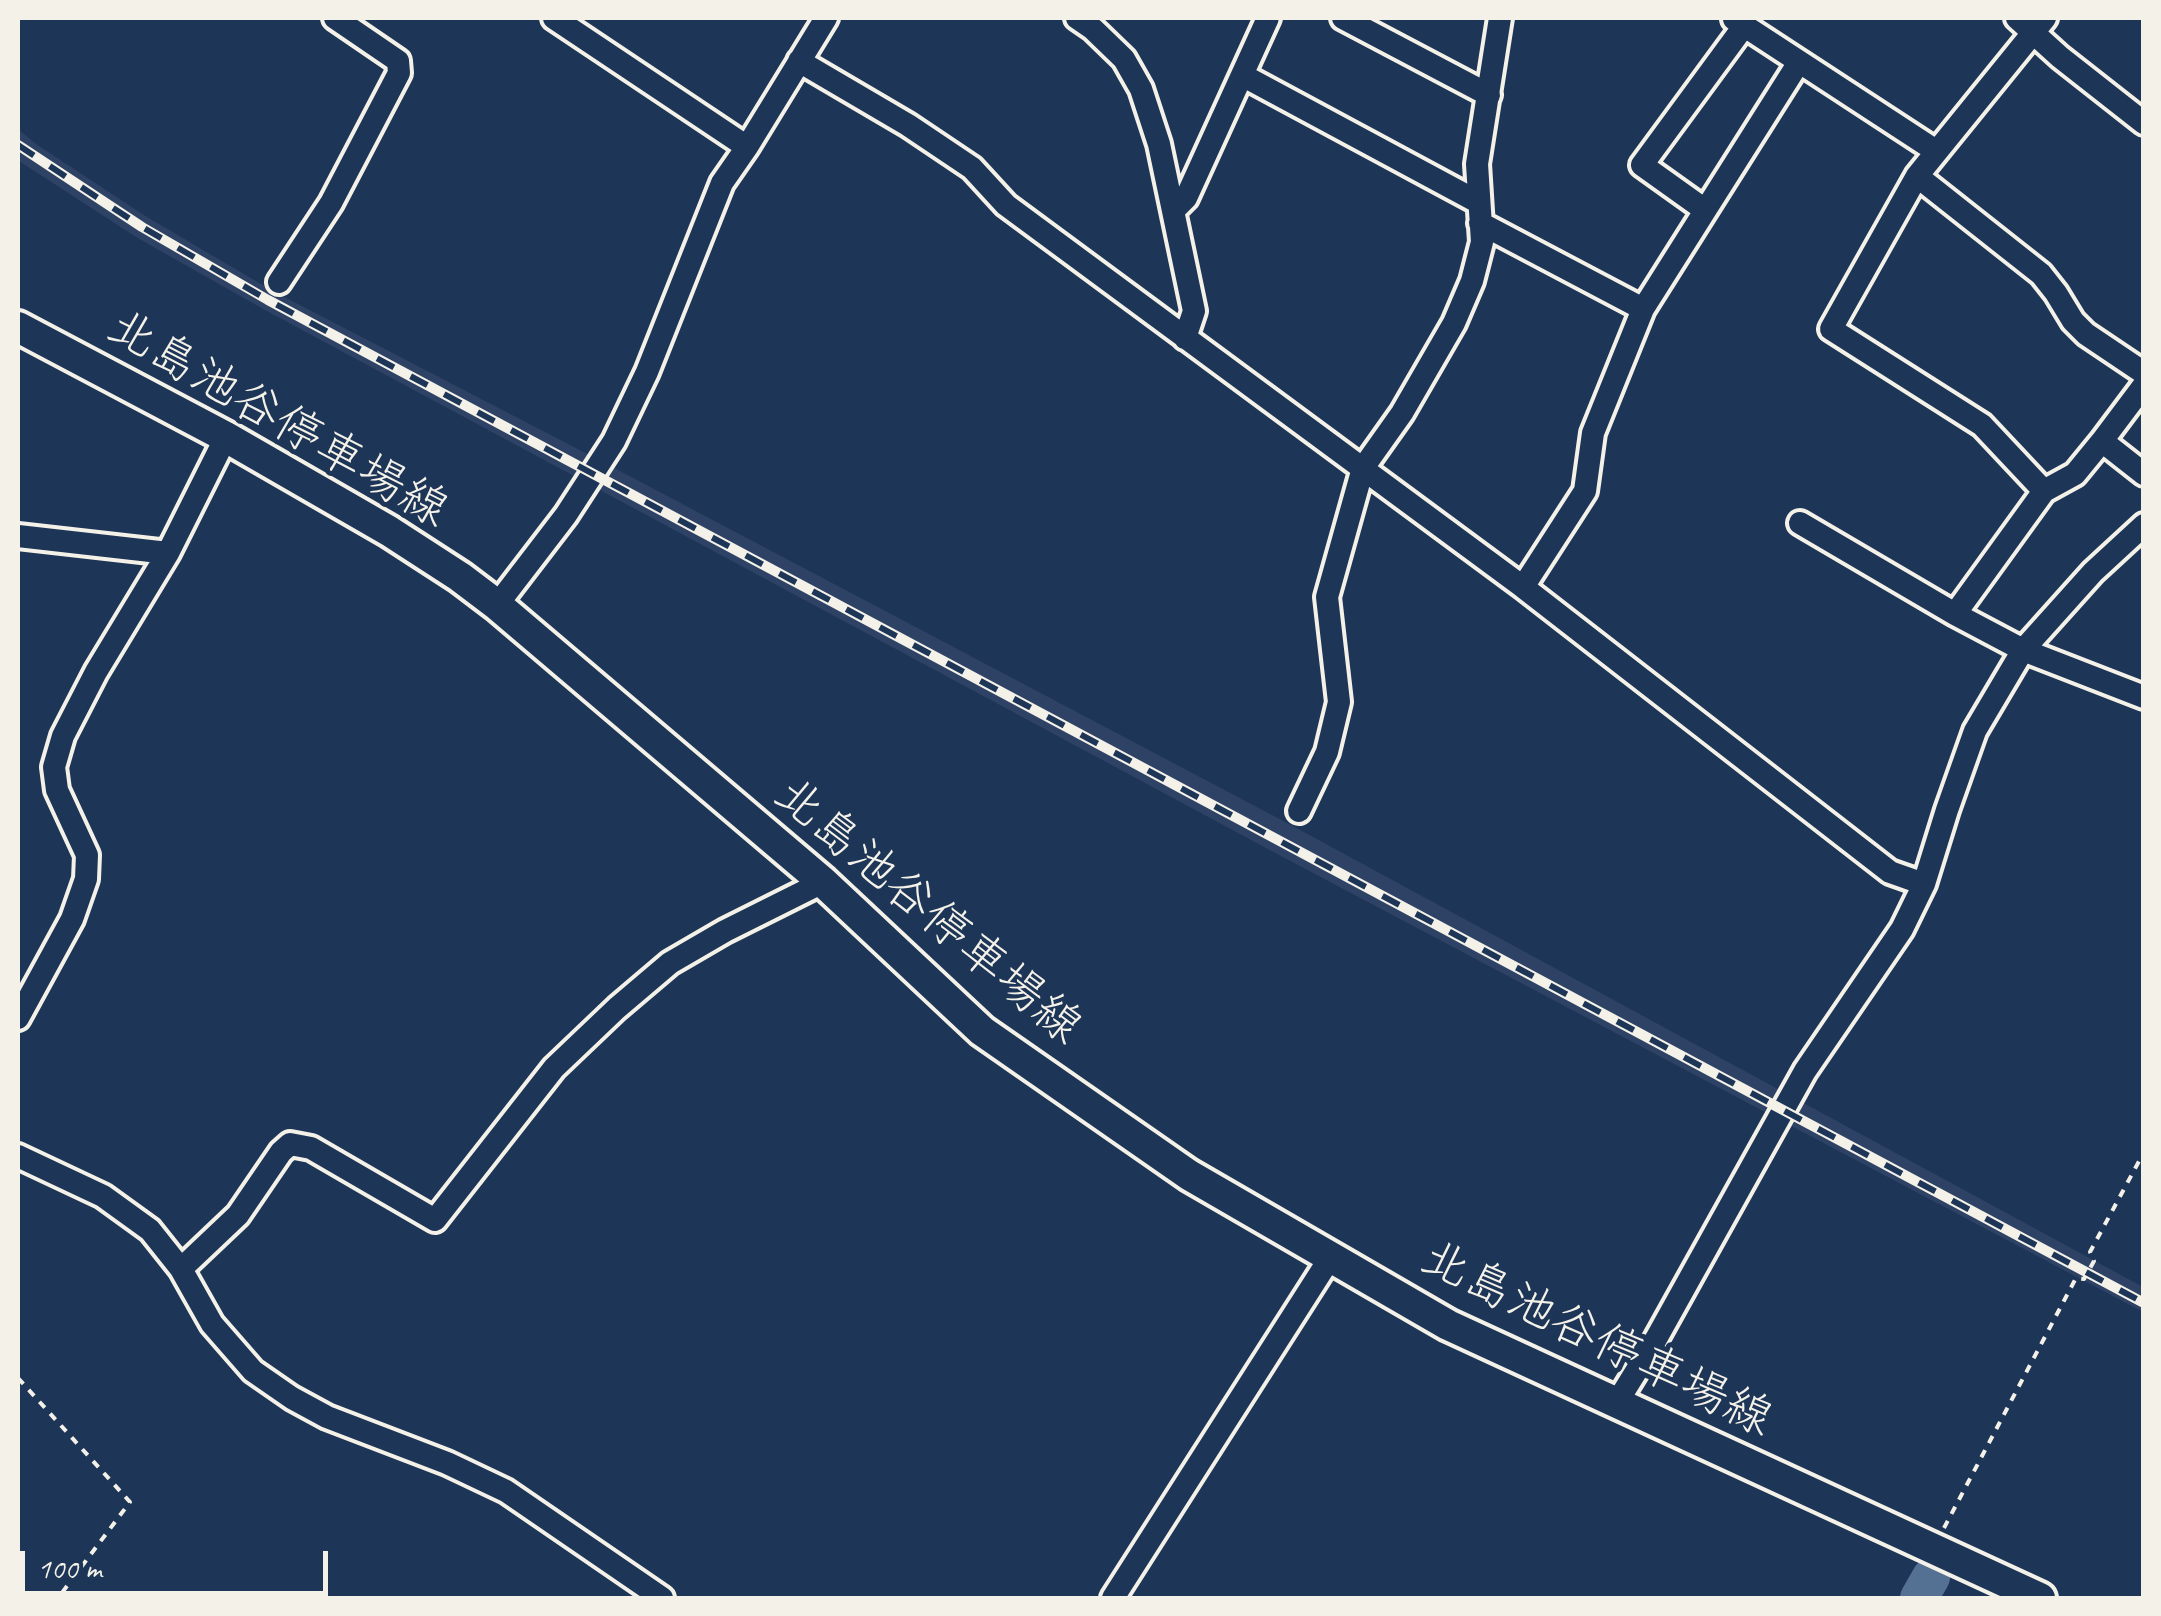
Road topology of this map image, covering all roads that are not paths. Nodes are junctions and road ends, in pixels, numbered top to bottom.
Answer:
1 (334, 18) edge
2 (554, 18) edge
3 (826, 18) edge
4 (1076, 18) edge
5 (1268, 18) edge
6 (1343, 18) edge
7 (1500, 18) edge
8 (1737, 22) edge
9 (2032, 23) edge
10 (799, 60) junction
11 (1799, 62) junction
12 (1242, 75) junction
13 (1489, 95) junction
14 (2144, 123) edge
15 (747, 147) junction
16 (1936, 151) junction
17 (1916, 176) junction
18 (1174, 210) junction
19 (1705, 210) junction
20 (1479, 212) junction
21 (279, 282) dead end
22 (1643, 309) junction
23 (18, 327) edge
24 (1186, 338) junction
25 (2144, 374) edge
26 (2144, 384) edge
27 (226, 437) junction
28 (2102, 441) junction
29 (1363, 468) junction
30 (2144, 474) edge
31 (2044, 491) junction
32 (1800, 522) dead end
33 (2144, 525) edge
34 (18, 536) edge
35 (168, 553) junction
36 (1523, 587) junction
37 (497, 605) junction
38 (1955, 614) junction
39 (2024, 650) junction
40 (2144, 697) edge
41 (1300, 811) dead end
42 (823, 882) junction
43 (1924, 884) junction
44 (18, 1018) edge
45 (18, 1156) edge
46 (1330, 1258) junction
47 (181, 1269) junction
48 (1616, 1404) junction
49 (662, 1598) edge
50 (1114, 1598) edge
51 (2040, 1598) edge

1 - 21 street
2 - 15 street
3 - 10 street
4 - 18 street
5 - 12 street
6 - 13 street
7 - 13 street
8 - 11 street
8 - 19 street
9 - 14 street
9 - 16 street
10 - 15 street
10 - 24 street
11 - 16 street
11 - 19 street
12 - 18 street
12 - 20 street
13 - 20 street
15 - 37 street
16 - 17 street
17 - 25 street
17 - 31 street
18 - 24 street
19 - 22 street
20 - 22 street
20 - 29 street
22 - 36 street
23 - 27 main road, 北島池谷停車場線
24 - 29 street
26 - 28 street
27 - 35 street
27 - 37 main road, 北島池谷停車場線
28 - 30 street
28 - 31 street
29 - 36 street
29 - 41 street
31 - 38 street
32 - 38 street
33 - 39 street
34 - 35 street
35 - 44 street
36 - 43 street
37 - 42 main road, 北島池谷停車場線
38 - 39 street
39 - 40 street
39 - 43 street
42 - 46 main road, 北島池谷停車場線
42 - 47 street
43 - 48 street
45 - 47 street
46 - 48 main road, 北島池谷停車場線
46 - 50 street
47 - 49 street
48 - 51 main road, 北島池谷停車場線

